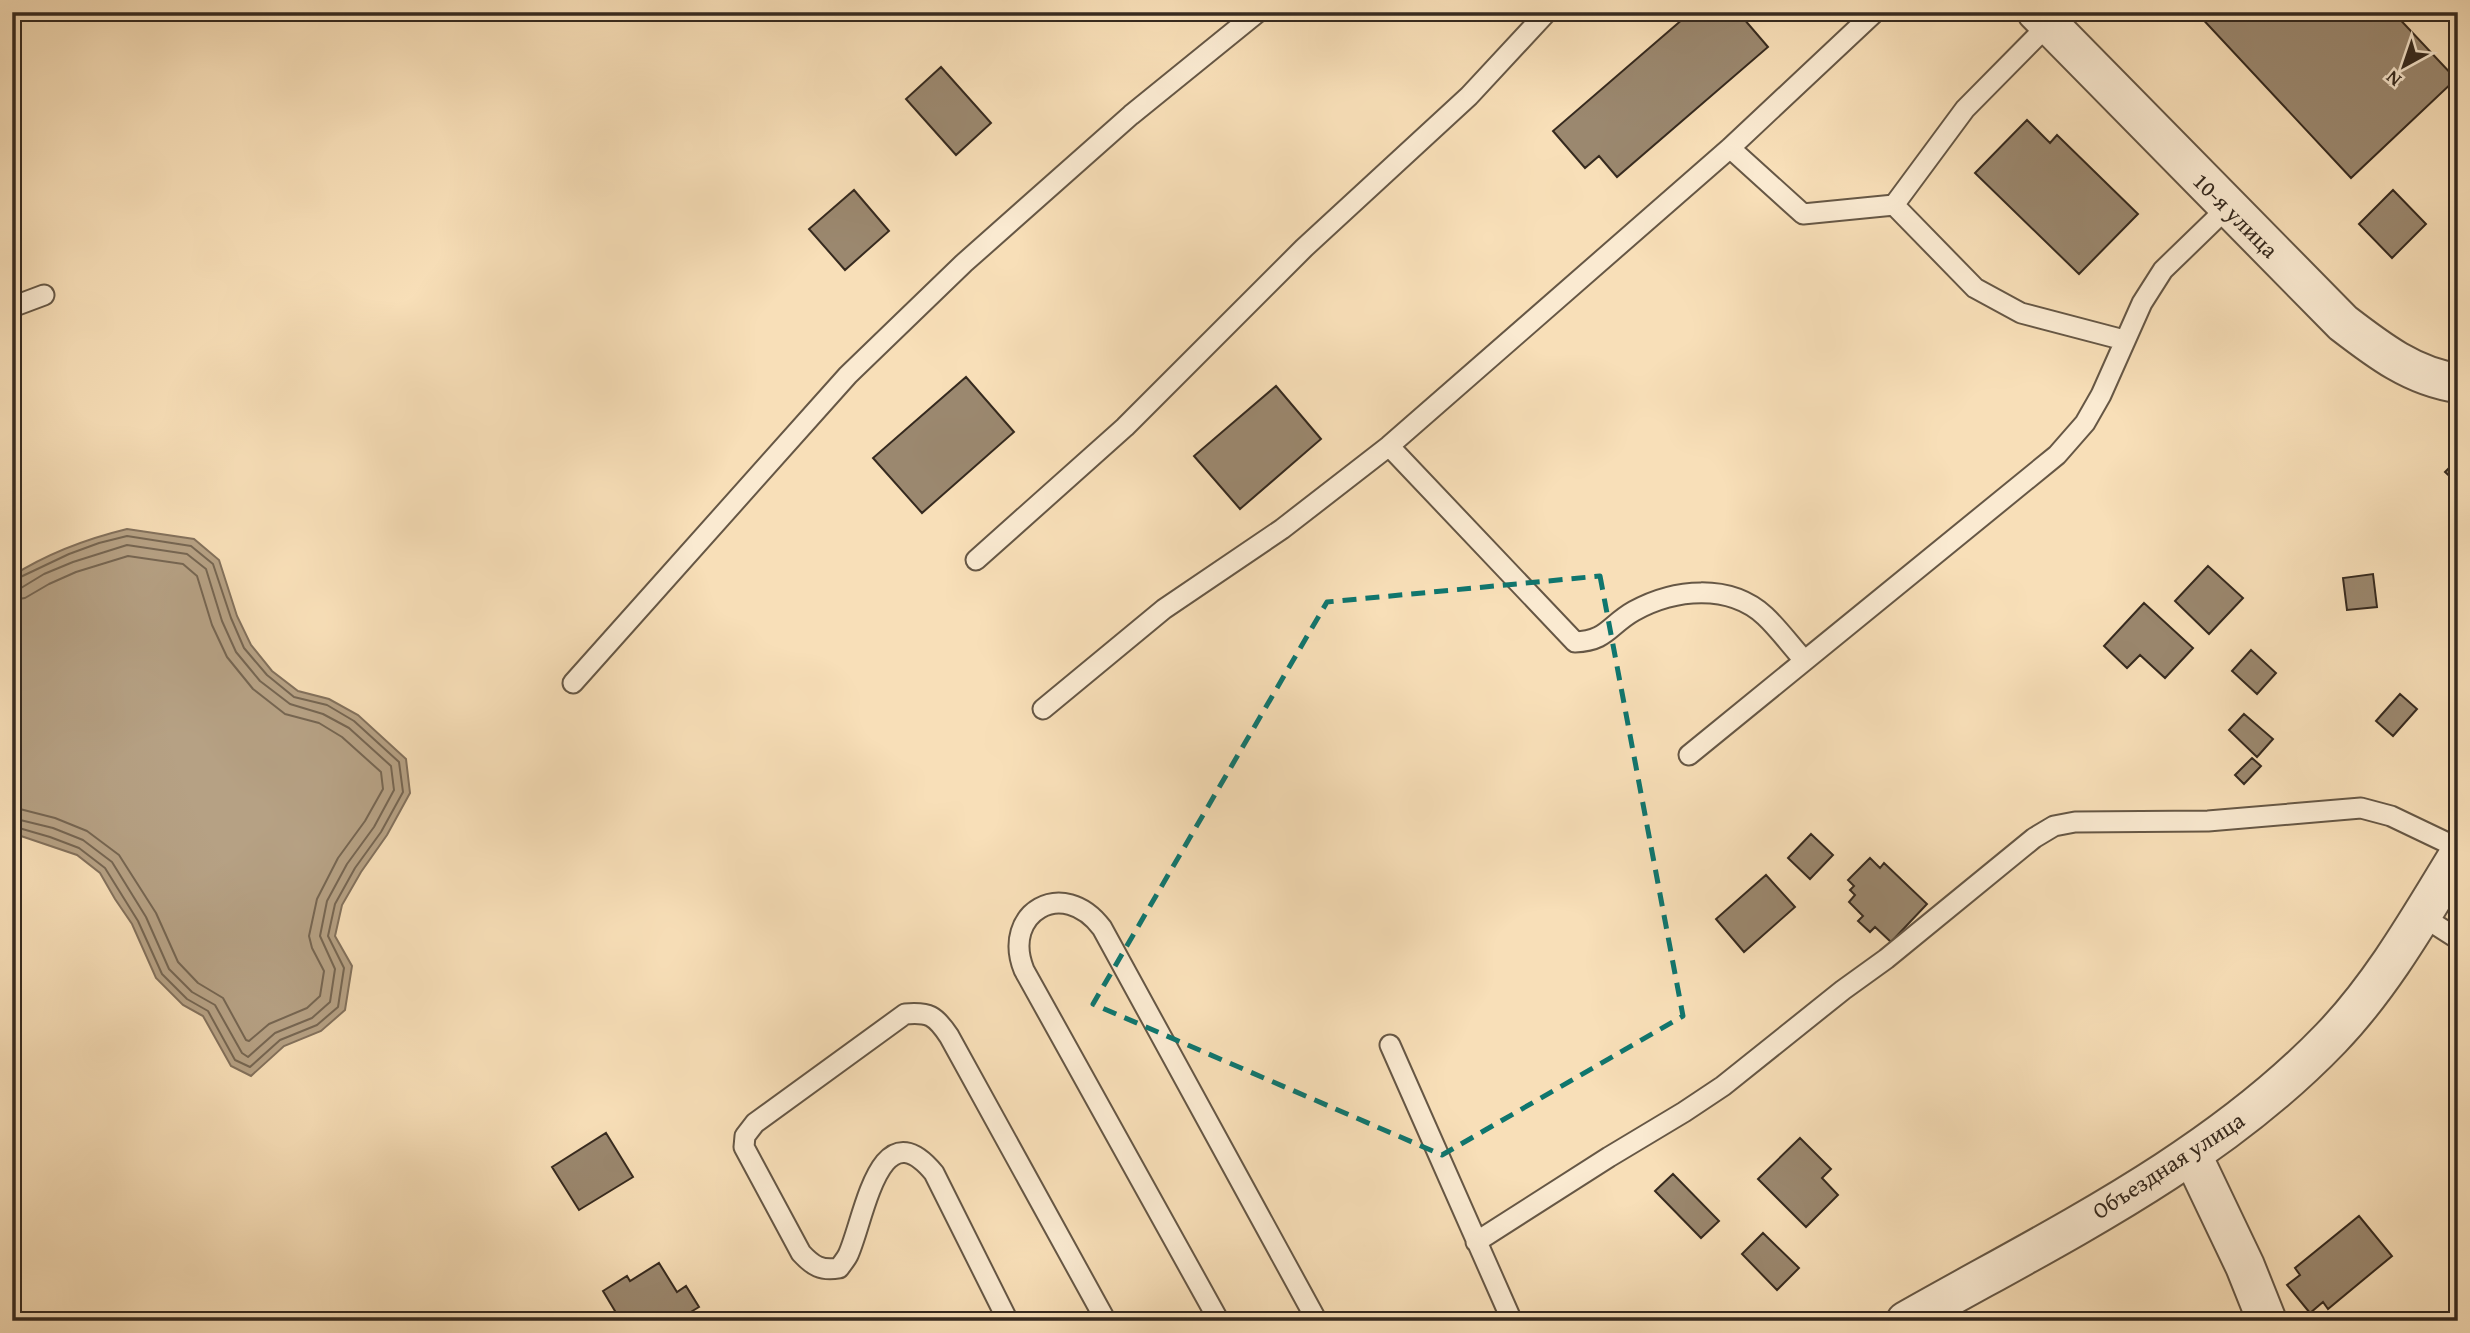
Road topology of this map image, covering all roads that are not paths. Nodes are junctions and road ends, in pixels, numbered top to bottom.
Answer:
1 (1258, 12) edge
2 (1547, 12) edge
3 (1875, 12) edge
4 (2043, 18) edge
5 (1730, 148) junction
6 (1894, 205) junction
7 (2228, 207) junction
8 (44, 295) dead end
9 (12, 307) edge
10 (2124, 340) junction
11 (2458, 383) edge
12 (1389, 446) junction
13 (976, 560) dead end
14 (1804, 660) junction
15 (573, 683) dead end
16 (1043, 709) dead end
17 (1689, 755) dead end
18 (2458, 849) edge
19 (2458, 856) edge
20 (2421, 916) junction
21 (2458, 939) edge
22 (1390, 1045) dead end
23 (2192, 1155) junction
24 (1476, 1242) junction
25 (1008, 1321) edge
26 (1105, 1321) edge
27 (1219, 1321) edge
28 (1317, 1321) edge
29 (1512, 1321) edge
30 (1906, 1321) edge
31 (2267, 1321) edge

1 - 15 lane
2 - 13 lane
3 - 5 lane
4 - 6 lane
4 - 7 street, 10-я улица
5 - 6 lane
5 - 12 lane
6 - 10 lane
7 - 10 lane
7 - 11 street, 10-я улица
8 - 9 lane
10 - 14 lane
12 - 14 lane
12 - 16 lane
14 - 17 lane
18 - 24 lane
19 - 20 street, Объездная улица
20 - 21 lane
20 - 23 street, Объездная улица
22 - 24 lane
23 - 30 street, Объездная улица
23 - 31 street
24 - 29 lane
25 - 26 lane
27 - 28 lane

